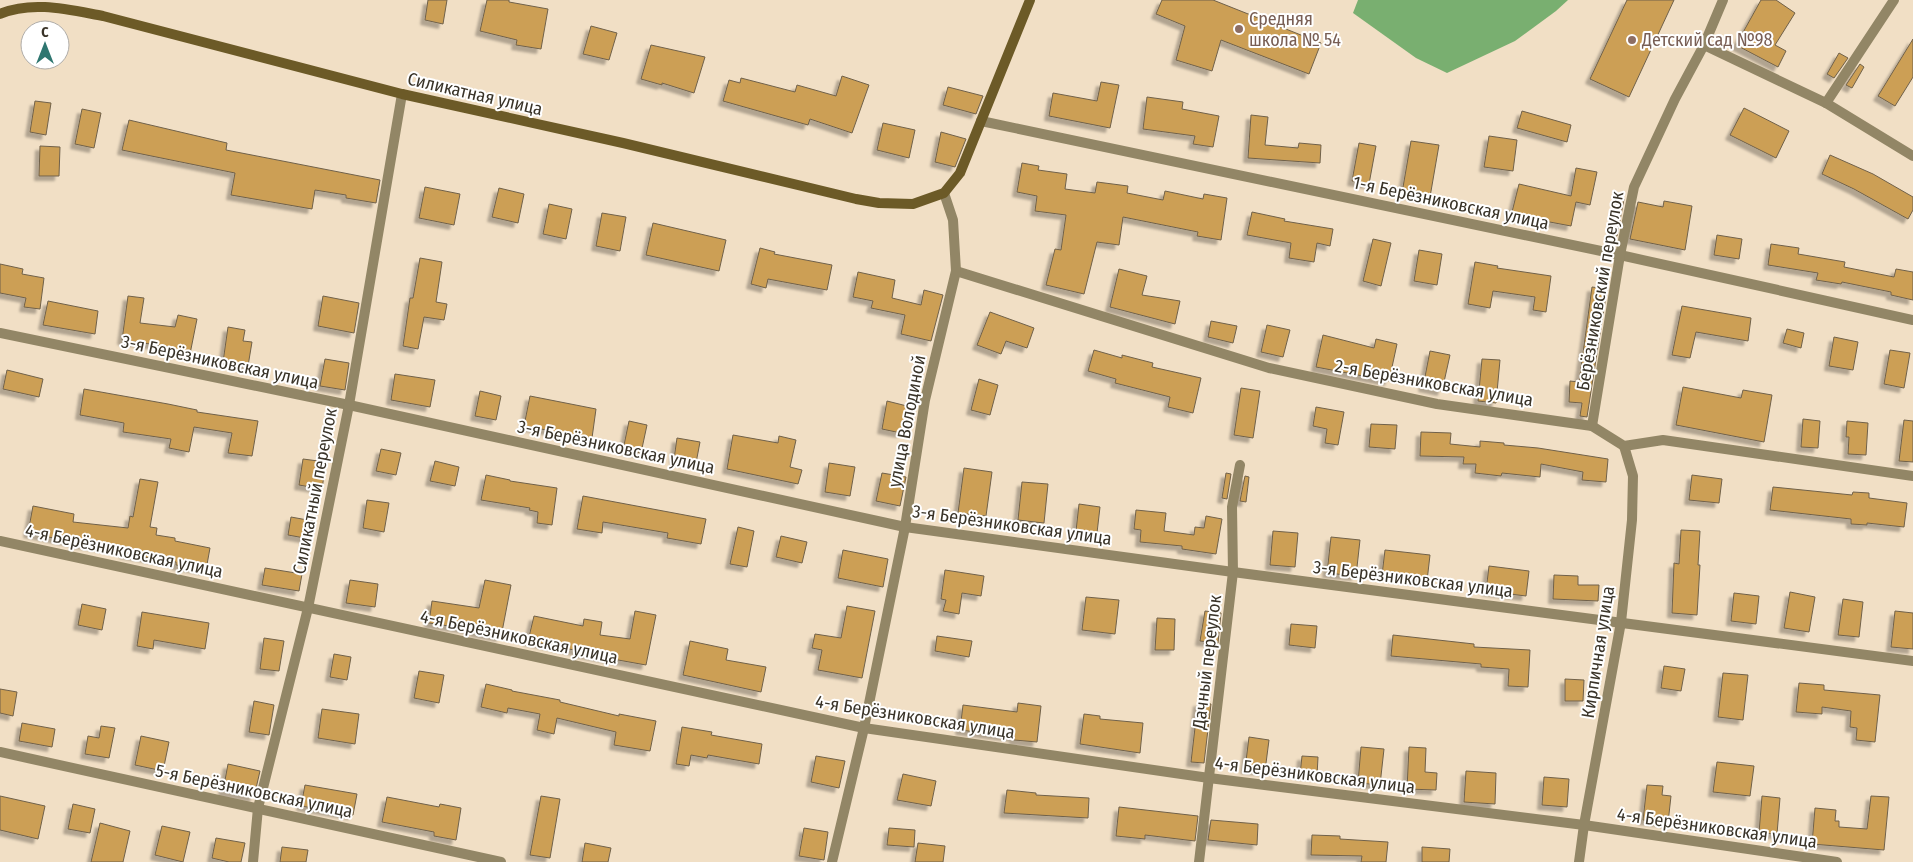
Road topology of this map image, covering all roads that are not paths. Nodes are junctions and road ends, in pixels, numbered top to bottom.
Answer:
1 (1030, 0) edge
2 (1723, 0) edge
3 (1894, 0) edge
4 (0, 14) edge
5 (1704, 45) junction
6 (402, 94) junction
7 (1826, 103) junction
8 (982, 121) junction
9 (1913, 156) edge
10 (944, 193) junction
11 (1620, 255) junction
12 (956, 271) junction
13 (1913, 320) edge
14 (0, 333) edge
15 (349, 405) junction
16 (1592, 426) junction
17 (1624, 446) junction
18 (1240, 465) dead end
19 (1913, 476) edge
20 (905, 527) junction
21 (0, 541) edge
22 (1233, 572) junction
23 (308, 608) junction
24 (1621, 622) junction
25 (1913, 661) edge
26 (864, 728) junction
27 (0, 752) edge
28 (1209, 778) junction
29 (258, 808) junction
30 (1584, 825) junction
31 (253, 862) edge
32 (501, 862) edge
33 (832, 862) edge
34 (1200, 862) edge
35 (1580, 862) edge
36 (1836, 862) edge

1 - 8 street
2 - 5 street, Берёзниковский переулок
3 - 7 street
4 - 6 street, Силикатная улица
5 - 7 street
5 - 11 street, Берёзниковский переулок
6 - 10 street, Силикатная улица
6 - 15 street, Силикатный переулок
7 - 9 street
8 - 10 street
8 - 11 street, 1-я Берёзниковская улица
10 - 12 street, улица Володиной
11 - 13 street, 1-я Берёзниковская улица
11 - 16 street, Берёзниковский переулок
12 - 16 street, 2-я Берёзниковская улица
12 - 20 street, улица Володиной
14 - 15 street, 3-я Берёзниковская улица
15 - 20 street, 3-я Берёзниковская улица
15 - 23 street, Силикатный переулок
16 - 17 street, 2-я Берёзниковская улица
17 - 19 street
17 - 24 street, Кирпичная улица
18 - 22 street, Дачный переулок
20 - 22 street, 3-я Берёзниковская улица
20 - 26 street, улица Володиной
21 - 23 street, 4-я Берёзниковская улица
22 - 24 street, 3-я Берёзниковская улица
22 - 28 street, Дачный переулок
23 - 26 street, 4-я Берёзниковская улица
23 - 29 street, Силикатный переулок
24 - 25 street, 3-я Берёзниковская улица
24 - 30 street, Кирпичная улица
26 - 28 street, 4-я Берёзниковская улица
26 - 33 street, улица Володиной
27 - 29 street, 5-я Берёзниковская улица
28 - 30 street, 4-я Берёзниковская улица
28 - 34 street, Дачный переулок
29 - 31 street, Силикатный переулок
29 - 32 street, 5-я Берёзниковская улица
30 - 35 street, Кирпичная улица
30 - 36 street, 4-я Берёзниковская улица

